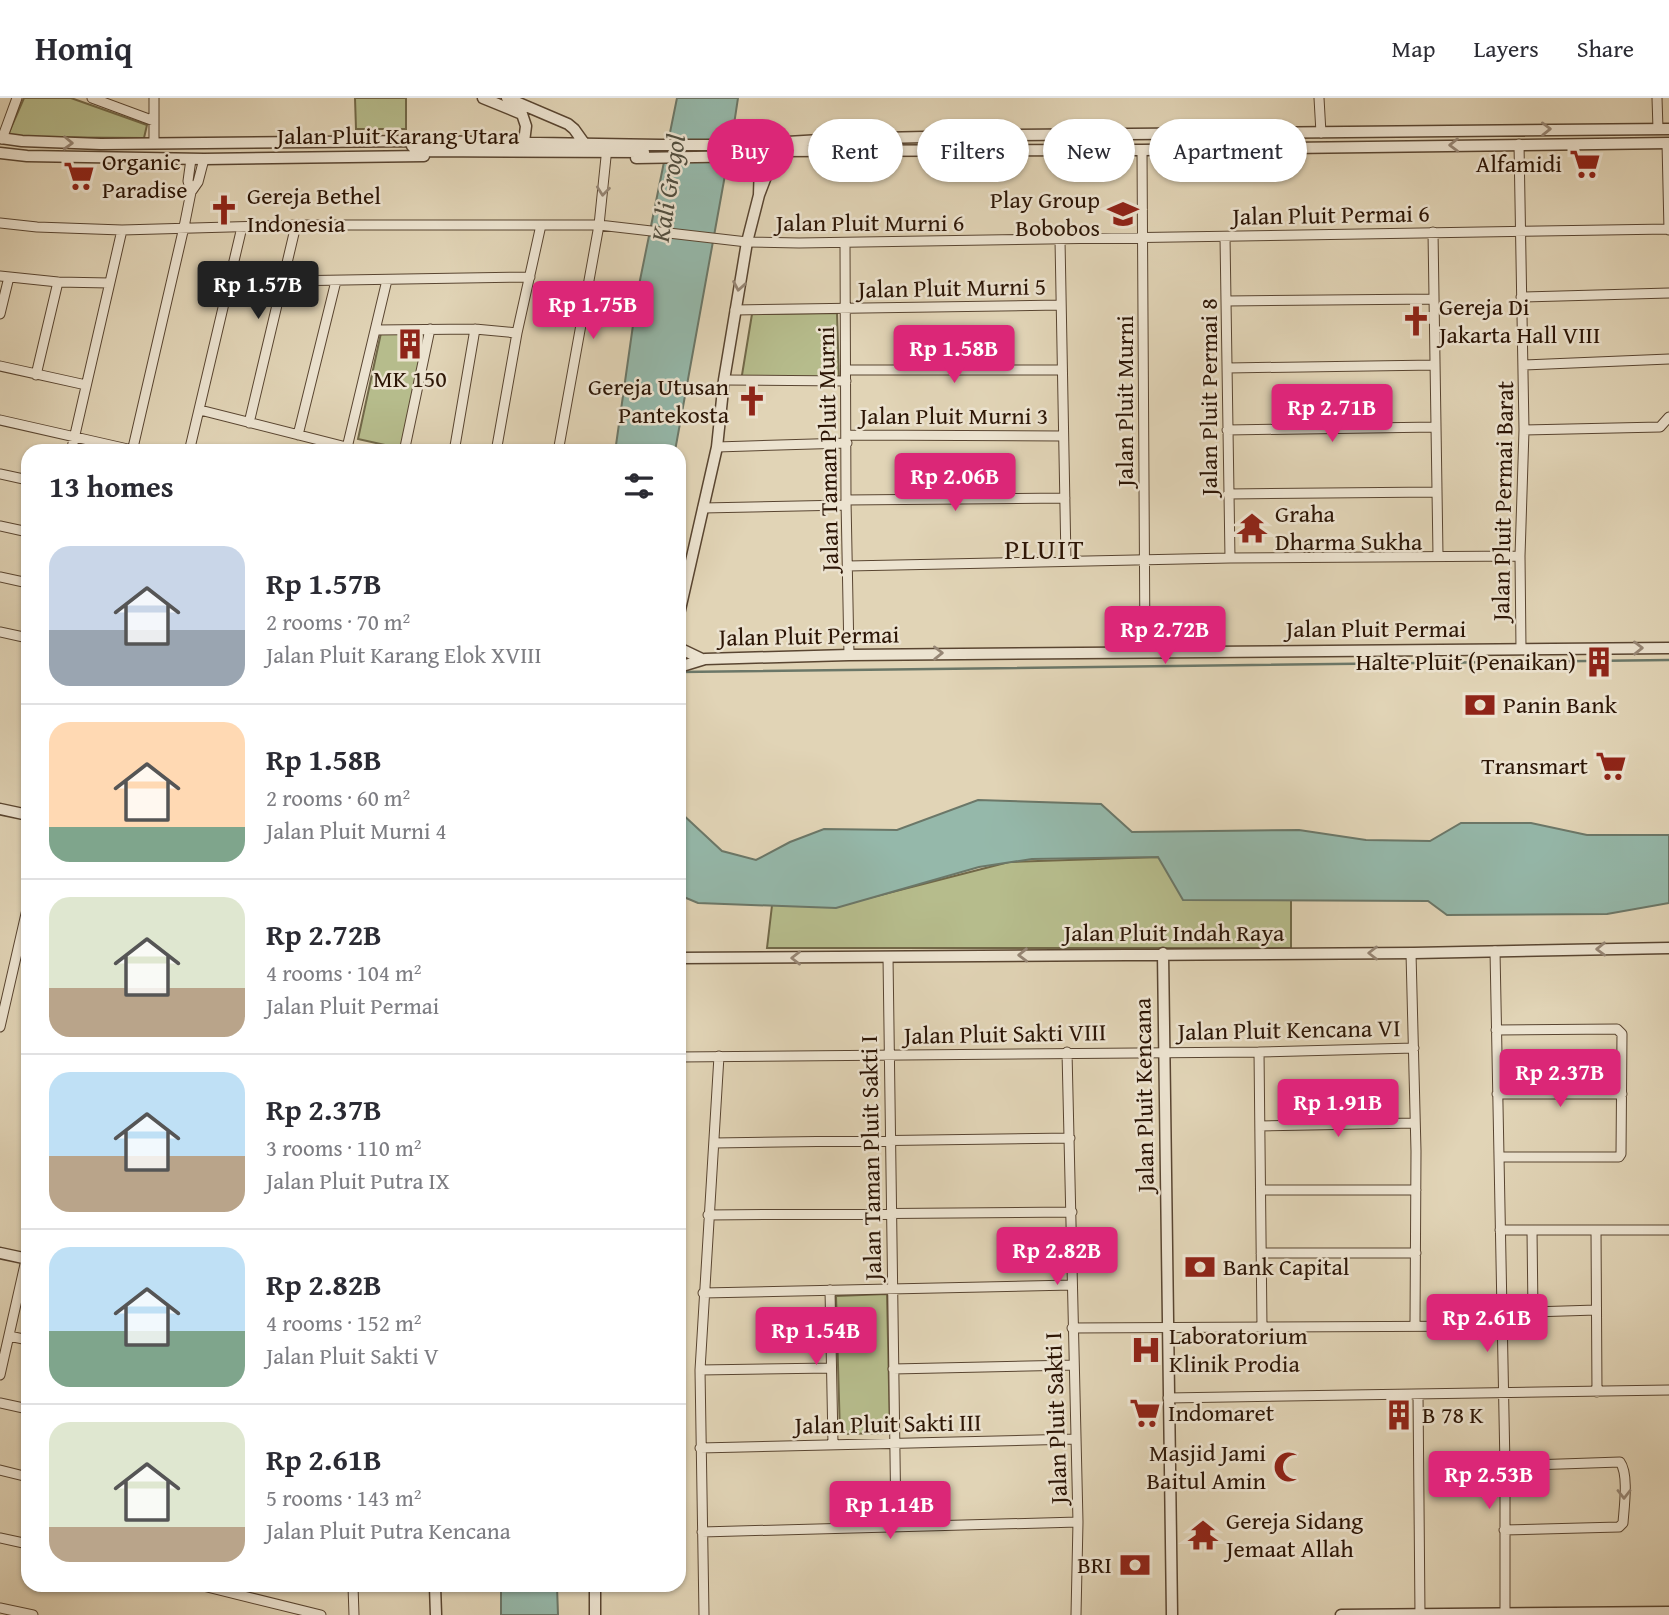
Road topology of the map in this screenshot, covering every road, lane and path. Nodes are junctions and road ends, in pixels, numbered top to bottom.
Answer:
1 (17, 98) edge
2 (92, 98) edge
3 (155, 98) edge
4 (483, 98) edge
5 (507, 98) edge
6 (1319, 98) edge
7 (1657, 98) edge
8 (154, 121) junction
9 (1572, 129) junction
10 (1664, 129) edge
11 (1307, 133) edge
12 (1321, 133) junction
13 (1029, 135) edge
14 (1149, 135) joint
15 (917, 137) edge
16 (1, 139) edge
17 (417, 141) junction
18 (271, 142) junction
19 (393, 142) junction
20 (524, 142) junction
21 (584, 143) junction
22 (1668, 143) edge
23 (154, 144) junction
24 (794, 144) edge
25 (1519, 144) junction
26 (1572, 144) junction
27 (707, 148) edge
28 (1029, 150) edge
29 (1145, 150) junction
30 (917, 151) edge
31 (707, 152) edge
32 (794, 152) edge
33 (0, 153) edge
34 (652, 155) junction
35 (403, 156) junction
36 (606, 157) junction
37 (255, 158) junction
38 (191, 159) junction
39 (204, 159) junction
40 (759, 182) edge
41 (764, 182) edge
42 (191, 192) junction
43 (759, 195) junction
44 (0, 223) edge
45 (296, 225) junction
46 (541, 225) junction
47 (599, 225) junction
48 (242, 227) junction
49 (184, 228) junction
50 (122, 230) junction
51 (1521, 230) junction
52 (1669, 230) edge
53 (1433, 233) junction
54 (1225, 237) junction
55 (1143, 239) junction
56 (1060, 240) junction
57 (747, 242) junction
58 (845, 243) junction
59 (4, 276) edge
60 (530, 277) junction
61 (387, 280) junction
62 (284, 281) junction
63 (336, 281) junction
64 (58, 282) junction
65 (109, 283) junction
66 (1669, 293) edge
67 (1521, 297) junction
68 (1434, 299) junction
69 (1227, 301) junction
70 (1060, 305) junction
71 (845, 309) junction
72 (735, 310) junction
73 (0, 314) edge
74 (430, 329) junction
75 (475, 329) junction
76 (376, 330) junction
77 (517, 333) junction
78 (1669, 359) edge
79 (1435, 365) junction
80 (1524, 365) junction
81 (0, 366) edge
82 (1228, 368) junction
83 (846, 370) junction
84 (1061, 370) junction
85 (36, 375) junction
86 (724, 380) junction
87 (846, 381) junction
88 (86, 385) junction
89 (200, 410) junction
90 (0, 420) edge
91 (249, 423) junction
92 (1667, 423) edge
93 (1436, 428) junction
94 (1227, 430) junction
95 (1524, 430) junction
96 (298, 435) junction
97 (74, 436) junction
98 (1062, 436) junction
99 (847, 439) junction
100 (72, 444) edge
101 (107, 444) edge
102 (137, 444) edge
103 (191, 444) edge
104 (329, 444) edge
105 (347, 444) edge
106 (406, 444) edge
107 (455, 444) edge
108 (497, 444) edge
109 (559, 444) edge
110 (717, 447) junction
111 (0, 474) edge
112 (21, 478) edge
113 (1437, 492) junction
114 (1228, 494) junction
115 (1065, 498) junction
116 (846, 502) junction
117 (703, 508) junction
118 (0, 526) edge
119 (21, 530) edge
120 (1438, 555) junction
121 (1520, 555) junction
122 (1230, 558) junction
123 (1066, 561) junction
124 (1145, 561) junction
125 (848, 566) junction
126 (0, 577) edge
127 (21, 582) edge
128 (686, 583) edge
129 (0, 632) edge
130 (21, 636) edge
131 (1669, 648) edge
132 (1521, 649) junction
133 (686, 651) edge
134 (1145, 651) junction
135 (849, 655) junction
136 (705, 659) junction
137 (686, 665) edge
138 (0, 809) edge
139 (21, 814) edge
140 (21, 936) edge
141 (1669, 948) edge
142 (1494, 951) junction
143 (1163, 953) junction
144 (1411, 953) junction
145 (888, 957) junction
146 (686, 958) edge
147 (0, 1027) edge
148 (1496, 1030) junction
149 (1413, 1048) junction
150 (1067, 1052) junction
151 (1164, 1052) junction
152 (1259, 1052) junction
153 (889, 1055) junction
154 (719, 1056) junction
155 (686, 1057) edge
156 (1497, 1094) junction
157 (1622, 1094) junction
158 (1415, 1123) junction
159 (1260, 1126) junction
160 (1070, 1138) junction
161 (890, 1139) junction
162 (714, 1143) junction
163 (1499, 1157) junction
164 (1261, 1190) junction
165 (1416, 1190) junction
166 (1072, 1212) junction
167 (891, 1214) junction
168 (708, 1215) junction
169 (1500, 1230) junction
170 (1669, 1230) edge
171 (1532, 1231) junction
172 (1596, 1231) junction
173 (0, 1253) edge
174 (1261, 1253) junction
175 (1416, 1253) junction
176 (21, 1256) edge
177 (21, 1283) edge
178 (1072, 1285) junction
179 (892, 1289) junction
180 (830, 1290) junction
181 (703, 1293) junction
182 (1595, 1310) junction
183 (1533, 1312) junction
184 (1501, 1313) junction
185 (1415, 1326) junction
186 (1501, 1326) junction
187 (1167, 1327) junction
188 (1262, 1327) junction
189 (1072, 1328) junction
190 (9, 1336) junction
191 (21, 1339) edge
192 (1074, 1365) junction
193 (831, 1368) junction
194 (893, 1369) junction
195 (700, 1370) junction
196 (0, 1375) edge
197 (1669, 1390) edge
198 (1597, 1392) junction
199 (1503, 1393) junction
200 (1418, 1394) junction
201 (1168, 1398) junction
202 (0, 1402) edge
203 (21, 1407) edge
204 (1076, 1439) junction
205 (894, 1443) junction
206 (833, 1444) junction
207 (699, 1448) junction
208 (1505, 1466) junction
209 (0, 1470) edge
210 (21, 1475) edge
211 (1078, 1522) junction
212 (896, 1526) junction
213 (1504, 1530) junction
214 (702, 1532) junction
215 (0, 1538) edge
216 (21, 1542) edge
217 (227, 1592) edge
218 (353, 1592) edge
219 (435, 1592) edge
220 (595, 1592) edge
221 (0, 1608) edge
222 (1669, 1612) edge
223 (1420, 1614) edge
224 (1505, 1614) edge
225 (33, 1615) edge
226 (321, 1615) edge
227 (354, 1615) edge
228 (436, 1615) edge
229 (595, 1615) edge
230 (704, 1615) edge
231 (1076, 1615) edge
232 (1172, 1615) edge
233 (1340, 1615) edge

1 - 16 street
2 - 8 street
3 - 8 street
4 - 20 street
5 - 21 street
6 - 12 street
7 - 10 street
8 - 23 street
9 - 10 street
12 -> 9 street
9 - 26 street
11 - 12 street
13 - 14 street
14 - 29 street
15 - 24 street
16 -> 23 street, Jalan Pluit Karang Utara
17 - 19 street, Jalan Pluit Karang Utara
17 - 20 street, Jalan Pluit Karang Utara
17 - 34 street
18 - 19 street, Jalan Pluit Karang Utara
18 - 23 street, Jalan Pluit Karang Utara
18 - 37 street
19 - 35 street
20 - 21 street, Jalan Pluit Karang Utara
21 - 27 street, Jalan Pluit Karang Utara
22 - 26 street
22 - 52 street
25 - 26 street
25 -> 29 street
25 - 51 street, Jalan Pluit Permai Barat
28 - 29 street
29 - 55 street, Jalan Pluit Murni
30 - 32 street
31 - 34 street
33 - 38 street, Jalan Pluit Karang Utara
34 - 36 street, Jalan Pluit Karang Utara
35 - 36 street, Jalan Pluit Karang Utara
35 - 37 street, Jalan Pluit Karang Utara
36 -> 47 street
37 - 39 street, Jalan Pluit Karang Utara
38 - 39 street, Jalan Pluit Karang Utara
38 - 42 street
39 - 42 street
40 - 43 street
41 - 43 street
42 - 49 street
43 - 57 street
44 - 50 street, Jalan Pluit Murni 6
45 - 46 street, Jalan Pluit Murni 6
45 - 48 street, Jalan Pluit Murni 6
45 - 62 street
46 - 47 street, Jalan Pluit Murni 6
46 - 60 street
47 - 57 street, Jalan Pluit Murni 6
47 - 109 street
48 - 49 street, Jalan Pluit Murni 6
48 - 89 street
49 - 50 street, Jalan Pluit Murni 6
49 - 102 street
50 - 65 street
51 - 52 street, Jalan Pluit Permai 6
51 - 53 street, Jalan Pluit Permai 6
51 - 67 street, Jalan Pluit Permai Barat
53 - 54 street, Jalan Pluit Permai 6
53 - 68 street
54 - 55 street, Jalan Pluit Permai 6
54 - 69 street, Jalan Pluit Permai 8
55 - 56 street, Jalan Pluit Murni 6
55 - 124 street, Jalan Pluit Murni
56 - 58 street, Jalan Pluit Murni 6
56 - 70 street
57 - 58 street, Jalan Pluit Murni 6
57 -> 72 street
58 - 71 street, Jalan Taman Pluit Murni
59 - 64 street
59 - 73 street
60 - 61 street
60 - 77 street
61 - 63 street
61 - 76 street
62 - 63 street
62 - 91 street
63 - 96 street
64 - 65 street
64 - 85 street
65 - 88 street
66 - 67 street
67 - 80 street, Jalan Pluit Permai Barat
68 - 69 street
68 - 79 street
69 - 82 street, Jalan Pluit Permai 8
70 - 71 street, Jalan Pluit Murni 5
70 - 84 street
71 - 72 street, Jalan Pluit Murni 5
71 - 83 street, Jalan Taman Pluit Murni
72 - 86 street
74 - 75 street
74 - 76 street
74 - 106 street
75 - 77 street
75 - 107 street
76 - 105 street
77 - 108 street
78 - 80 street
79 - 82 street
79 - 93 street
80 - 95 street, Jalan Pluit Permai Barat
81 - 85 street
82 - 94 street, Jalan Pluit Permai 8
83 - 84 street
83 - 87 street, Jalan Taman Pluit Murni
84 - 98 street
85 - 88 street
86 - 87 street
86 - 110 street
87 - 99 street, Jalan Taman Pluit Murni
88 - 97 street
89 - 91 street
89 - 103 street
90 - 97 street
91 - 96 street
92 - 95 street
93 - 94 street
93 - 113 street
94 - 114 street, Jalan Pluit Permai 8
95 - 121 street, Jalan Pluit Permai Barat
96 - 104 street
97 - 100 street
97 - 101 street
98 - 99 street, Jalan Pluit Murni 3
98 - 115 street
99 - 110 street, Jalan Pluit Murni 3
99 - 116 street, Jalan Taman Pluit Murni
110 - 117 street
111 - 112 street
113 - 114 street
113 - 120 street
114 - 122 street, Jalan Pluit Permai 8
115 - 116 street
115 - 123 street
116 - 117 street
116 - 125 street, Jalan Taman Pluit Murni
117 - 128 street
118 - 119 street
120 - 121 street
120 - 122 street
121 - 132 street, Jalan Pluit Permai Barat
122 - 124 street
123 - 124 street
123 - 125 street
124 - 134 street, Jalan Pluit Murni
125 - 135 street, Jalan Taman Pluit Murni
126 - 127 street
129 - 130 street
132 -> 131 street, Jalan Pluit Permai
132 - 134 street, Jalan Pluit Permai
133 - 136 street
135 -> 134 street, Jalan Pluit Permai
135 - 136 street, Jalan Pluit Permai
136 - 137 street
138 - 139 street
140 - 147 street
141 -> 142 street, Jalan Pluit Indah Raya
142 - 144 street, Jalan Pluit Indah Raya
142 - 148 street
144 -> 143 street, Jalan Pluit Indah Raya
143 -> 145 street, Jalan Pluit Indah Raya
143 - 151 street, Jalan Pluit Kencana
144 - 149 street
145 -> 146 street, Jalan Pluit Indah Raya
145 - 153 street, Jalan Taman Pluit Sakti I
148 - 156 street
148 - 157 street
149 - 152 street, Jalan Pluit Kencana VI
149 - 158 street
150 - 151 street, Jalan Pluit Sakti VIII
150 - 153 street, Jalan Pluit Sakti VIII
150 - 160 street, Jalan Pluit Sakti I
151 - 152 street, Jalan Pluit Kencana VI
151 - 187 street, Jalan Pluit Kencana
152 - 159 street
153 - 154 street, Jalan Pluit Sakti VIII
153 - 161 street, Jalan Taman Pluit Sakti I
154 - 155 street, Jalan Pluit Sakti VIII
154 - 162 street
156 - 157 street
156 - 163 street
157 - 163 street
158 - 159 street
158 - 165 street
159 - 164 street
160 - 161 street
160 - 166 street, Jalan Pluit Sakti I
161 - 162 street
161 - 167 street, Jalan Taman Pluit Sakti I
162 - 168 street
163 - 169 street
164 - 165 street
164 - 174 street
165 - 175 street
166 - 167 street
166 - 178 street, Jalan Pluit Sakti I
167 - 168 street
167 - 179 street, Jalan Taman Pluit Sakti I
168 - 181 street
169 - 171 street
169 - 184 street
170 - 172 street
171 - 172 street
171 - 183 street
172 - 182 street
173 - 176 street
174 - 175 street
174 - 188 street
175 - 185 street
177 - 190 street
178 - 179 street
178 - 189 street, Jalan Pluit Sakti I
179 - 180 street
179 - 194 street, Jalan Taman Pluit Sakti I
180 - 181 street
180 - 193 street
181 - 195 street
182 - 183 street
182 - 198 street
183 - 184 street
184 - 186 street
185 - 186 street
185 - 188 street
186 - 199 street
187 - 188 street
187 - 189 street
187 - 201 street, Jalan Pluit Kencana
189 - 192 street, Jalan Pluit Sakti I
190 - 191 street
190 - 196 street
192 - 194 street
192 - 204 street, Jalan Pluit Sakti I
193 - 195 street
193 - 206 street
194 - 205 street, Jalan Taman Pluit Sakti I
195 - 207 street
197 - 198 street
198 - 199 street
199 - 200 street
199 - 208 street
200 - 201 street
200 - 223 street
201 - 232 street, Jalan Pluit Kencana
202 - 203 street
204 - 205 street, Jalan Pluit Sakti III
204 - 211 street, Jalan Pluit Sakti I
205 - 206 street, Jalan Pluit Sakti III
205 - 212 street, Jalan Taman Pluit Sakti I
206 - 207 street, Jalan Pluit Sakti III
207 - 214 street
208 - 213 street
208 -> 213 street
209 - 210 street
211 - 212 street
211 - 231 street, Jalan Pluit Sakti I
212 - 214 street
213 - 224 street
214 - 230 street
215 - 216 street
217 - 226 street
218 - 227 street
219 - 228 street
220 - 229 street
221 - 225 street
222 - 224 street
223 - 224 street
223 - 233 street

